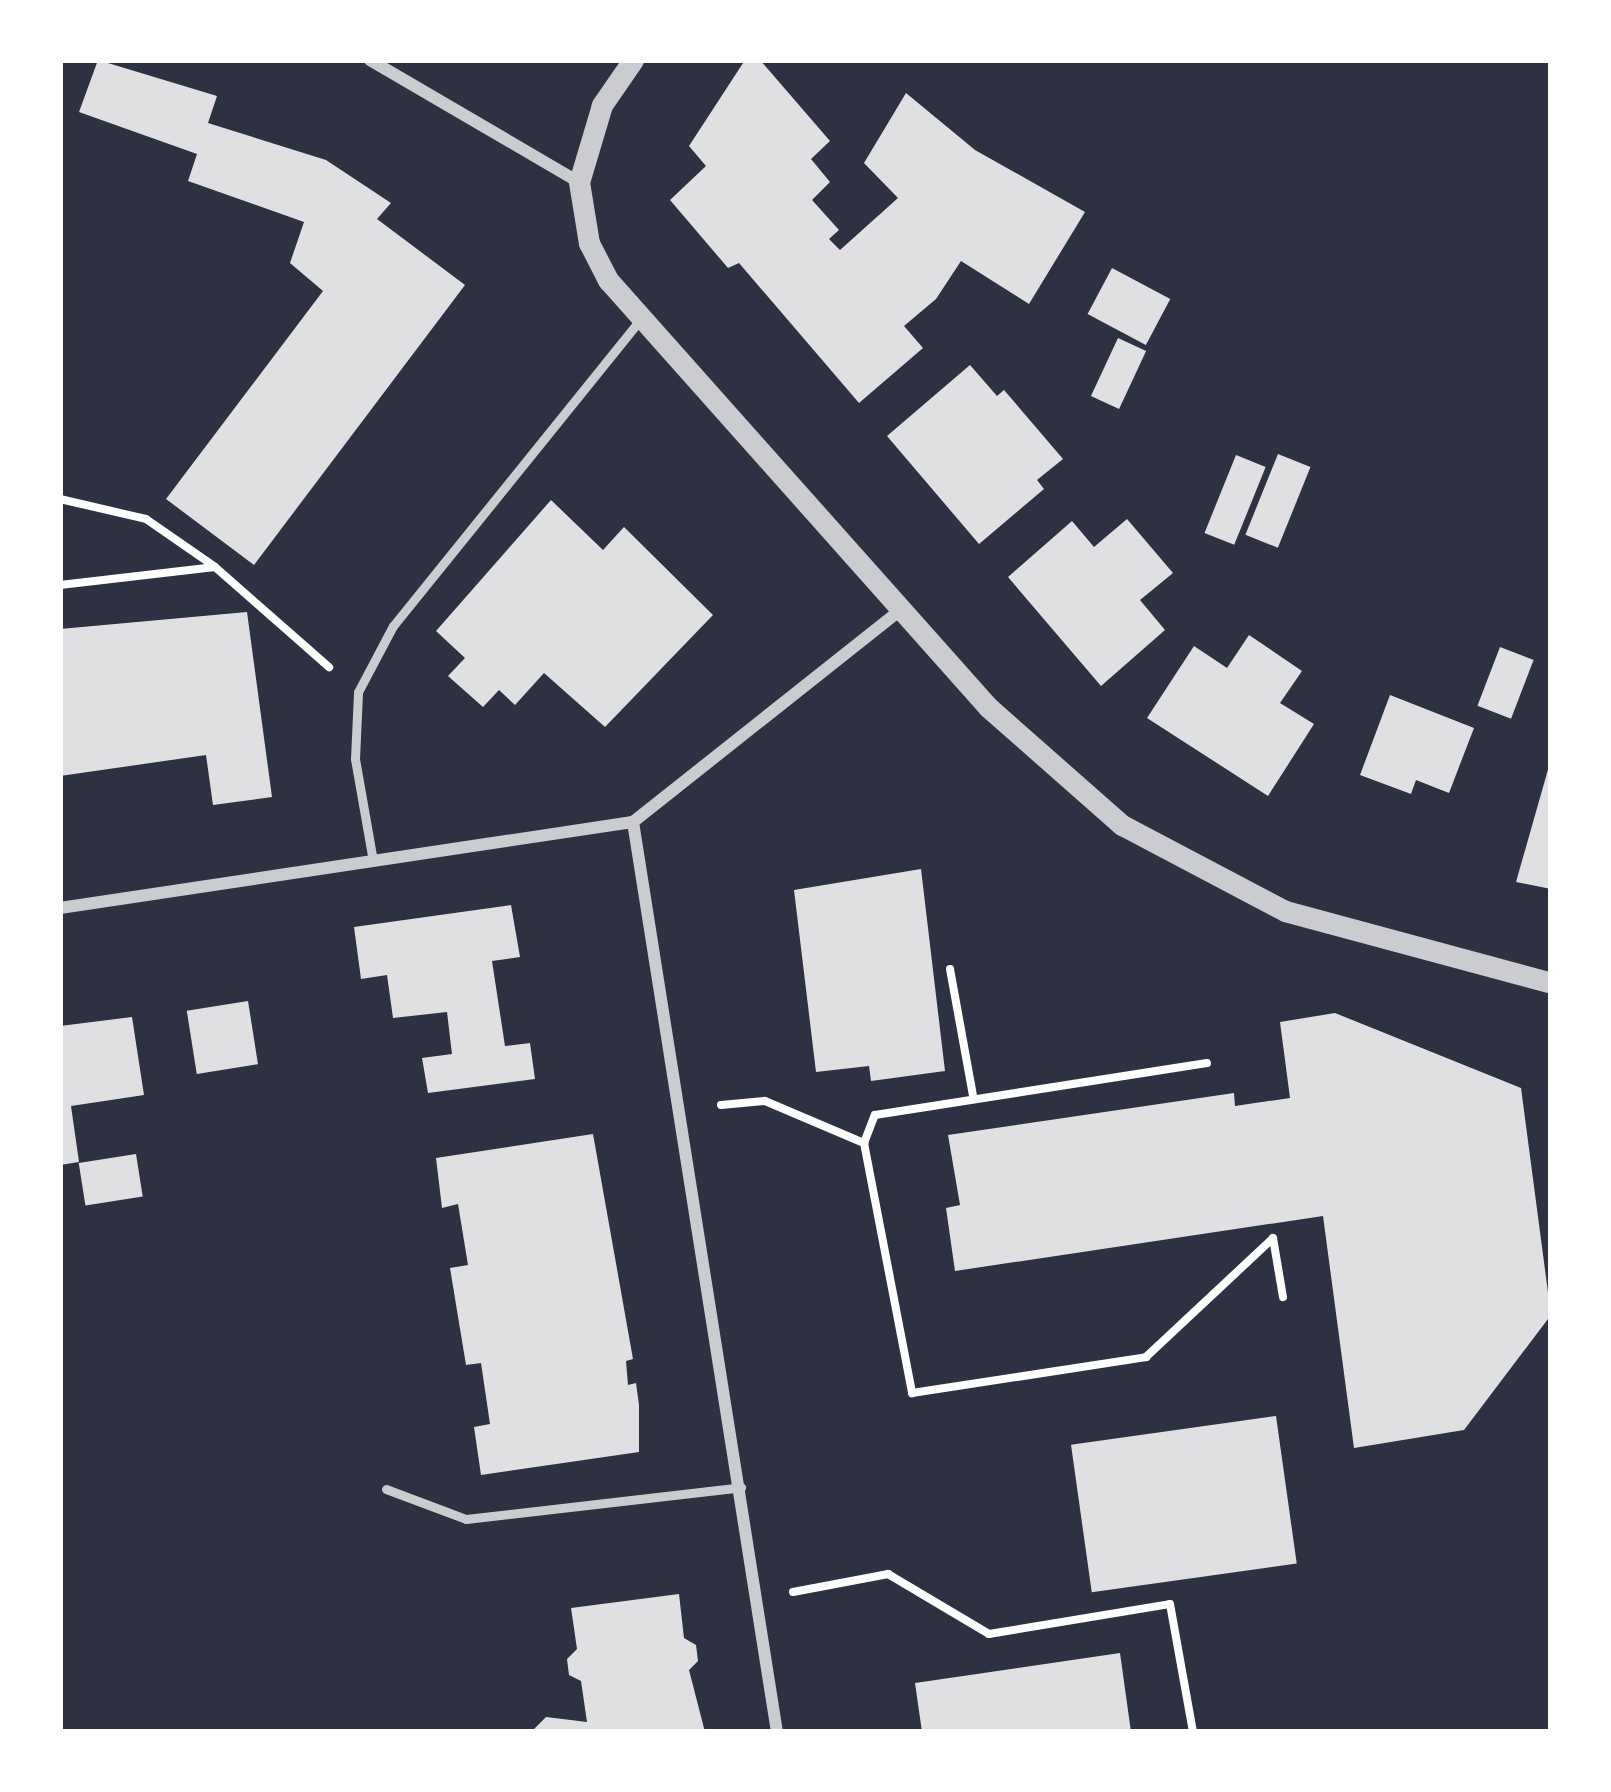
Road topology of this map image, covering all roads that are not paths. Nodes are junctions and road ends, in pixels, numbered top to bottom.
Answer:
1 (370, 60) edge
2 (633, 60) edge
3 (579, 182) junction
4 (640, 320) junction
5 (898, 612) junction
6 (633, 822) junction
7 (373, 861) junction
8 (60, 908) edge
9 (1551, 983) edge
10 (741, 1487) junction
11 (386, 1489) dead end
12 (777, 1732) edge

1 - 3 street
2 - 3 street
3 - 4 street
4 - 5 street
4 - 7 lane
5 - 6 street
5 - 9 street
6 - 7 street
6 - 10 street
7 - 8 street
10 - 11 lane
10 - 12 street

